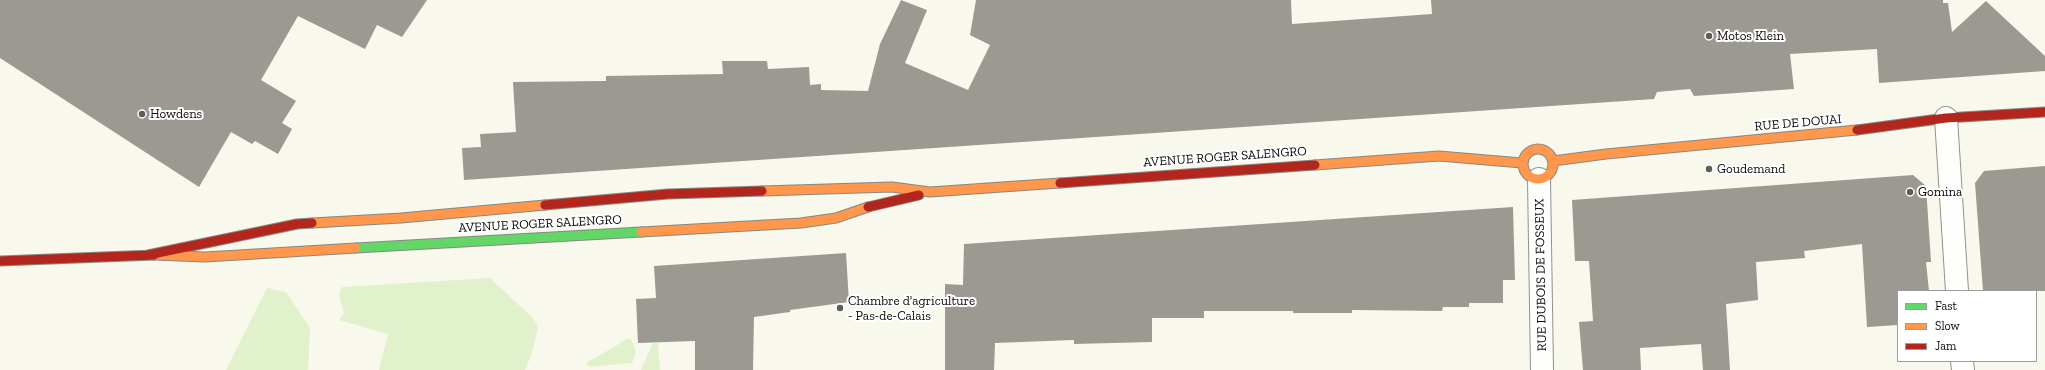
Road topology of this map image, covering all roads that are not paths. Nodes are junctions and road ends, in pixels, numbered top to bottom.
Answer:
1 (2045, 112) edge
2 (1946, 118) junction
3 (1553, 161) junction
4 (1522, 163) junction
5 (1539, 179) junction
6 (930, 192) junction
7 (148, 255) junction
8 (0, 261) edge
9 (1957, 290) edge
10 (1542, 370) edge

1 - 2 street, RUE DE DOUAI
2 - 3 street, RUE DE DOUAI
2 - 9 street
3 - 4 street
3 - 5 street
4 - 5 street
4 - 6 street, AVENUE ROGER SALENGRO
5 - 10 street, RUE DUBOIS DE FOSSEUX
6 - 7 street, AVENUE ROGER SALENGRO
6 - 7 street, AVENUE ROGER SALENGRO
7 - 8 street, AVENUE ROGER SALENGRO

